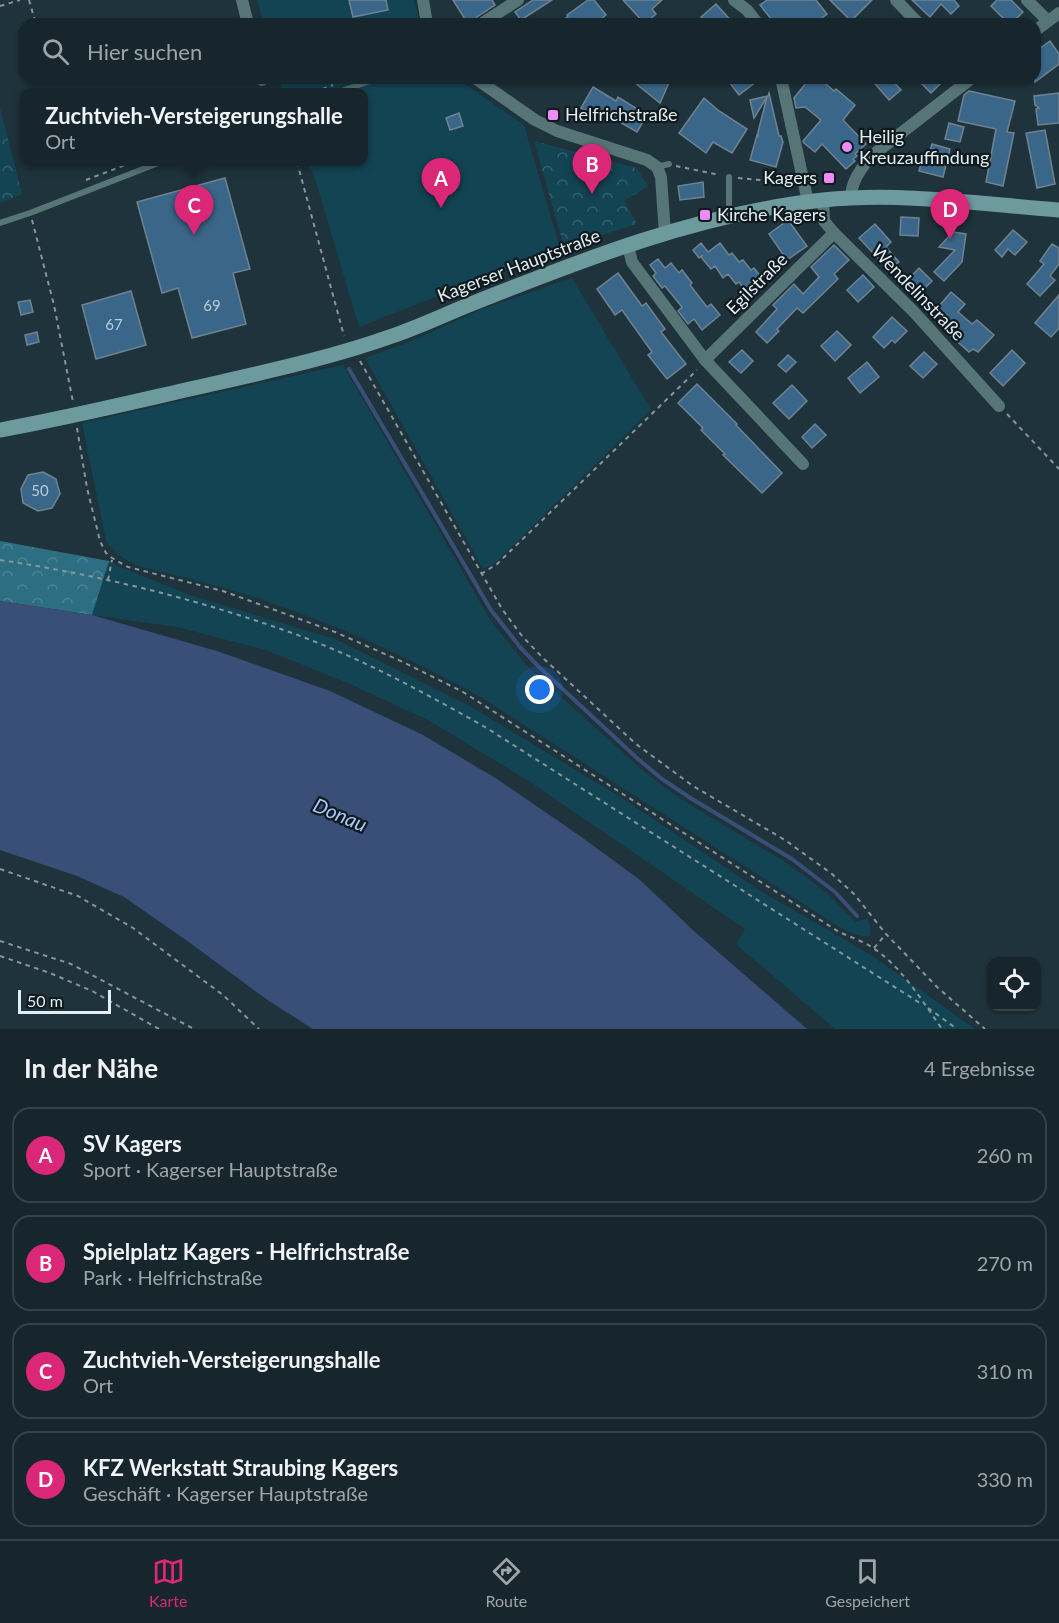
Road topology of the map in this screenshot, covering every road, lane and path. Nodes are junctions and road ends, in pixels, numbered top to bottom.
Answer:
1 (20, 0) edge
2 (29, 0) edge
3 (242, 0) edge
4 (423, 0) edge
5 (518, 0) edge
6 (734, 0) edge
7 (896, 0) edge
8 (1027, 0) edge
9 (0, 6) edge
10 (1059, 13) edge
11 (34, 18) edge
12 (246, 18) edge
13 (426, 18) edge
14 (490, 18) edge
15 (753, 18) edge
16 (913, 18) edge
17 (1048, 21) junction
18 (1041, 26) edge
19 (484, 84) edge
20 (782, 84) edge
21 (963, 84) edge
22 (151, 166) edge
23 (298, 166) edge
24 (663, 166) junction
25 (729, 177) junction
26 (803, 184) junction
27 (851, 198) junction
28 (815, 201) junction
29 (1059, 210) edge
30 (30, 213) junction
31 (729, 217) junction
32 (0, 223) edge
33 (834, 233) junction
34 (665, 234) junction
35 (628, 246) junction
36 (351, 350) junction
37 (705, 360) junction
38 (999, 405) joint
39 (75, 415) junction
40 (0, 430) edge
41 (803, 464) dead end
42 (1059, 469) edge
43 (112, 558) junction
44 (0, 560) edge
45 (482, 574) junction
46 (108, 580) junction
47 (0, 869) edge
48 (886, 934) junction
49 (0, 941) edge
50 (874, 949) junction
51 (0, 956) edge
52 (926, 1007) junction
53 (159, 1029) edge
54 (194, 1029) edge
55 (259, 1029) edge
56 (942, 1029) edge
57 (957, 1029) edge
58 (984, 1029) edge

1 - 9 path
2 - 11 path
3 - 12 street
4 - 13 street
5 - 14 street
6 - 15 street
7 - 16 street
8 - 17 street
10 - 17 street
17 - 18 street
19 - 24 street
20 - 26 street, Wendelinstraße
21 - 27 street
22 - 30 lane
23 - 36 path
24 - 25 path
24 - 34 street
25 - 26 path
25 - 31 lane
26 - 28 street, Wendelinstraße
27 - 28 street, Kagerser Hauptstraße
27 - 29 street, Kagerser Hauptstraße
28 - 31 street, Kagerser Hauptstraße
28 - 33 street, Wendelinstraße
30 - 32 lane
30 - 39 path
31 - 34 street, Kagerser Hauptstraße
33 - 37 street, Egilstraße
33 - 38 street, Wendelinstraße
34 - 35 street, Kagerser Hauptstraße
35 - 36 street, Kagerser Hauptstraße
35 - 37 street
36 - 39 street, Kagerser Hauptstraße
36 - 45 path
37 - 41 street
37 - 45 path
38 - 42 path
39 - 40 street, Kagerser Hauptstraße
39 - 43 path
43 - 46 path
43 - 50 path
44 - 46 path
45 - 48 path
46 - 52 path
47 - 55 path
48 - 50 path
48 - 58 path
49 - 54 path
50 - 52 path
51 - 53 path
52 - 56 path
52 - 57 path

